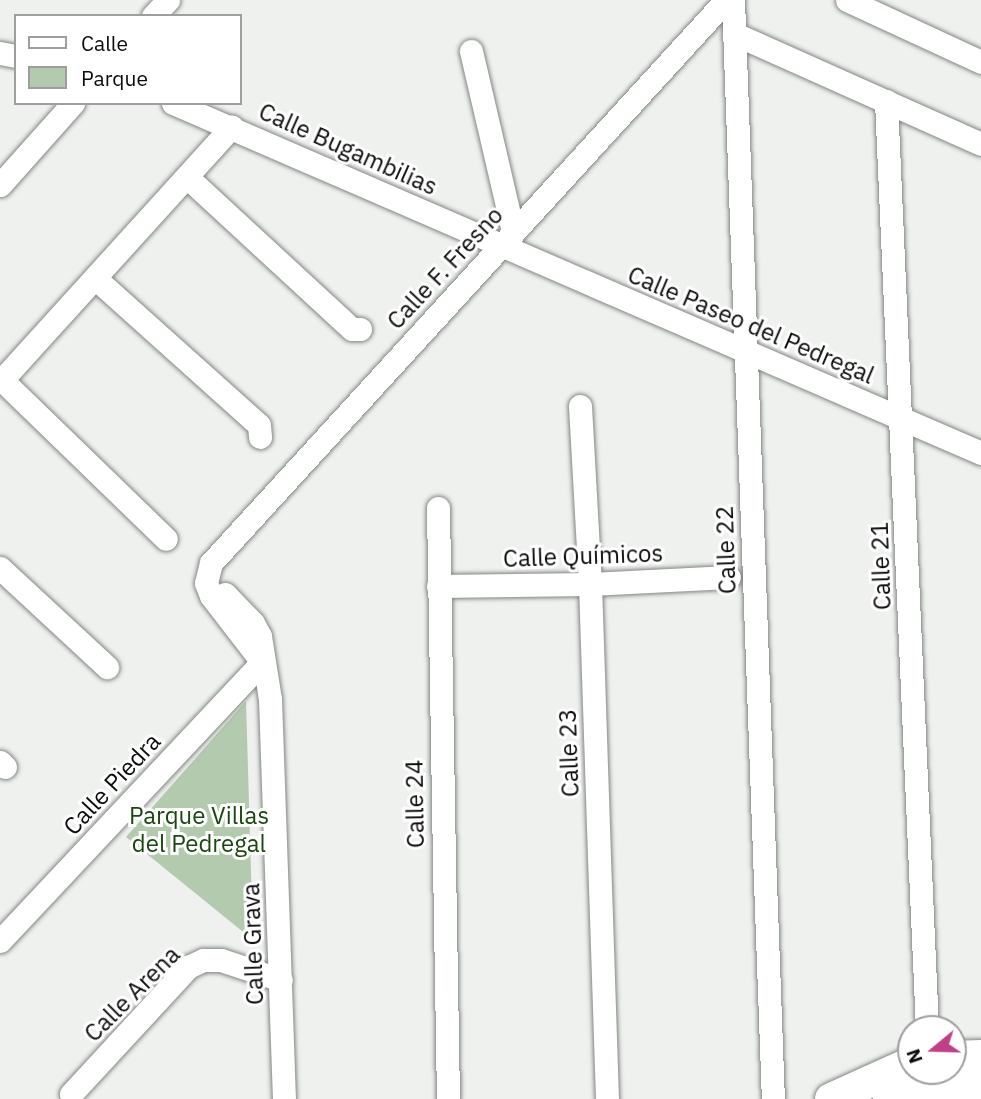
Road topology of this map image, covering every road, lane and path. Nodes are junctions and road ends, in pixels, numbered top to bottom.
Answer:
1 (168, 0) edge
2 (726, 0) edge
3 (733, 0) edge
4 (847, 0) edge
5 (155, 14) edge
6 (735, 34) junction
7 (471, 51) dead end
8 (981, 62) edge
9 (886, 101) junction
10 (71, 105) edge
11 (178, 105) edge
12 (232, 126) junction
13 (981, 144) edge
14 (194, 169) junction
15 (0, 185) edge
16 (507, 239) junction
17 (95, 278) junction
18 (360, 329) dead end
19 (745, 350) junction
20 (1, 381) edge
21 (580, 406) dead end
22 (901, 418) junction
23 (260, 437) dead end
24 (981, 453) edge
25 (438, 508) dead end
26 (166, 539) dead end
27 (0, 568) edge
28 (206, 573) joint
29 (729, 577) dead end
30 (590, 584) junction
31 (438, 586) junction
32 (262, 662) junction
33 (107, 667) dead end
34 (0, 941) edge
35 (281, 980) junction
36 (926, 1015) edge
37 (898, 1085) edge
38 (915, 1085) edge
39 (71, 1094) dead end
40 (284, 1099) edge
41 (448, 1099) edge
42 (607, 1099) edge
43 (773, 1099) edge
44 (831, 1099) edge
45 (888, 1099) edge

1 - 5 street
2 - 16 street, Calle F. Fresno
3 - 6 street, Calle 22
4 - 8 street
6 - 9 street
6 - 19 street, Calle 22
7 - 16 street
9 - 13 street
9 - 22 street, Calle 21
10 - 15 street
11 - 12 street, Calle Bugambilias
12 - 14 street
12 - 16 street, Calle Bugambilias
14 - 17 street
14 - 18 street
16 - 19 street, Calle Paseo del Pedregal
16 - 28 street, Calle F. Fresno
17 - 20 street
17 - 23 street
19 - 22 street, Calle Paseo del Pedregal
19 - 43 street, Calle 22
20 - 26 street
21 - 30 street, Calle 23
22 - 24 street, Calle Paseo del Pedregal
22 - 36 street, Calle 21
25 - 31 street, Calle 24
27 - 33 street
28 - 32 street, Calle Grava
29 - 30 street, Calle Químicos
30 - 31 street, Calle Químicos
30 - 42 street, Calle 23
31 - 41 street, Calle 24
32 - 34 street, Calle Piedra
32 - 35 street, Calle Grava
35 - 39 street, Calle Arena
35 - 40 street, Calle Grava
37 - 44 street
38 - 45 street

